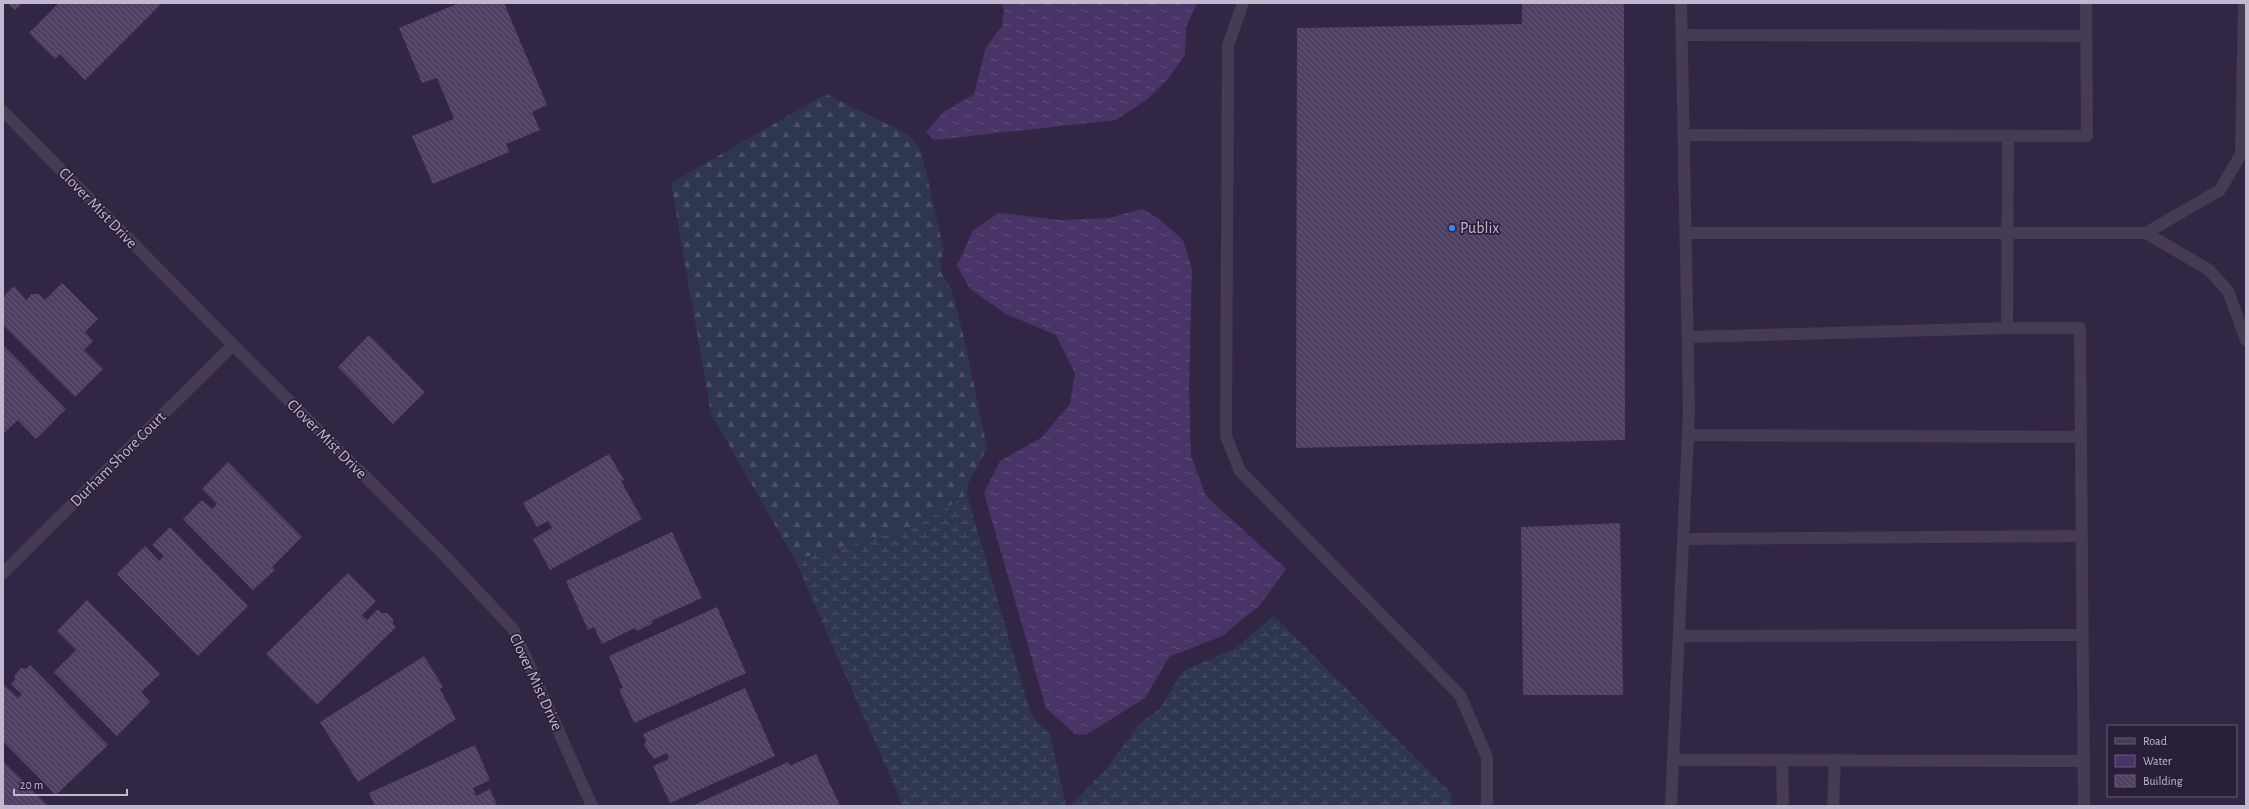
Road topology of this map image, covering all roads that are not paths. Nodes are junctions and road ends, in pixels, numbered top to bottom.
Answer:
1 (1243, 3) edge
2 (1681, 3) edge
3 (2086, 3) edge
4 (2244, 3) edge
5 (1682, 35) junction
6 (2086, 36) junction
7 (3, 111) edge
8 (1684, 135) junction
9 (2008, 136) junction
10 (2007, 233) junction
11 (2146, 233) junction
12 (1686, 234) junction
13 (2007, 328) junction
14 (1688, 337) junction
15 (2246, 340) edge
16 (232, 346) junction
17 (1688, 435) junction
18 (2081, 437) junction
19 (2082, 536) junction
20 (1684, 539) junction
21 (3, 573) edge
22 (1679, 636) junction
23 (2082, 636) junction
24 (1673, 760) junction
25 (1782, 760) junction
26 (1835, 760) junction
27 (2083, 761) junction
28 (592, 806) edge
29 (1487, 806) edge
30 (1671, 806) edge
31 (1783, 806) edge
32 (1833, 806) edge
33 (2084, 806) edge

1 - 29 street
2 - 5 street
3 - 6 street
4 - 11 street
5 - 6 street
5 - 8 street
6 - 9 street
7 - 16 street, Clover Mist Drive
8 - 9 street
8 - 12 street
9 - 10 street
10 - 11 street
10 - 12 street
10 - 13 street
11 - 15 street
12 - 14 street
13 - 14 street
13 - 18 street
14 - 17 street
16 - 21 street, Durham Shore Court
16 - 28 street, Clover Mist Drive
17 - 18 street
17 - 20 street
18 - 19 street
19 - 20 street
19 - 23 street
20 - 22 street
22 - 23 street
22 - 24 street
23 - 27 street
24 - 25 street
24 - 30 street
25 - 26 street
25 - 31 street
26 - 27 street
26 - 32 street
27 - 33 street

